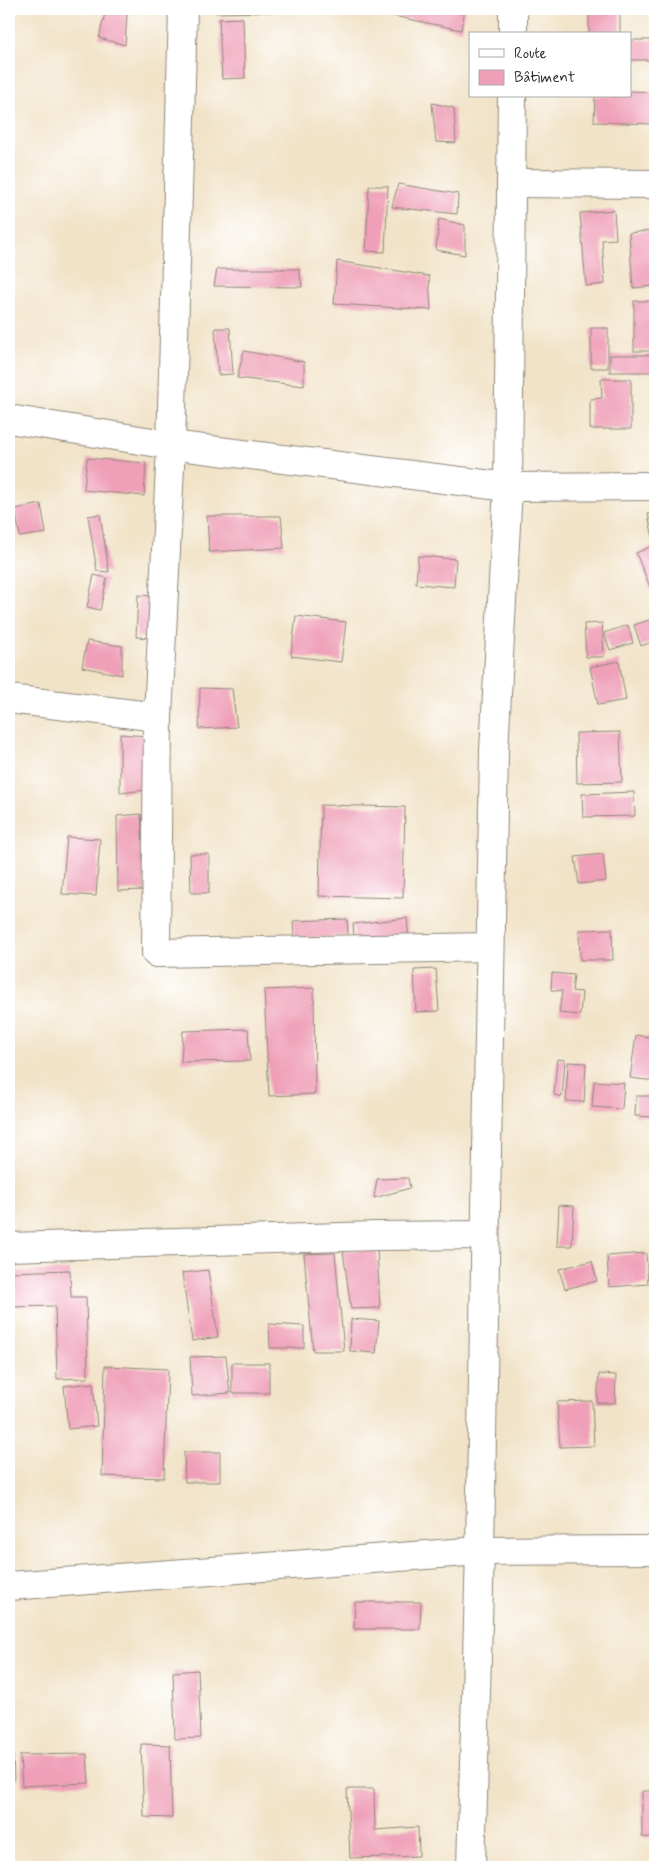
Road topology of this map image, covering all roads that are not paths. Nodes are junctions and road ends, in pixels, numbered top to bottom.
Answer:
1 (182, 9) edge
2 (513, 9) edge
3 (513, 32) edge
4 (512, 98) edge
5 (511, 183) junction
6 (655, 184) edge
7 (9, 419) edge
8 (171, 445) junction
9 (655, 486) edge
10 (508, 487) junction
11 (9, 699) edge
12 (158, 717) junction
13 (490, 947) junction
14 (485, 1235) junction
15 (9, 1247) edge
16 (655, 1550) edge
17 (480, 1551) junction
18 (9, 1586) edge
19 (471, 1867) edge

1 - 8 street
2 - 3 street
4 - 5 street
5 - 6 street
5 - 10 street
7 - 8 street
8 - 10 street
8 - 12 street
9 - 10 street
10 - 13 street
11 - 12 street
12 - 13 street
13 - 14 street
14 - 15 street
14 - 17 street
16 - 17 street
17 - 18 street
17 - 19 street

